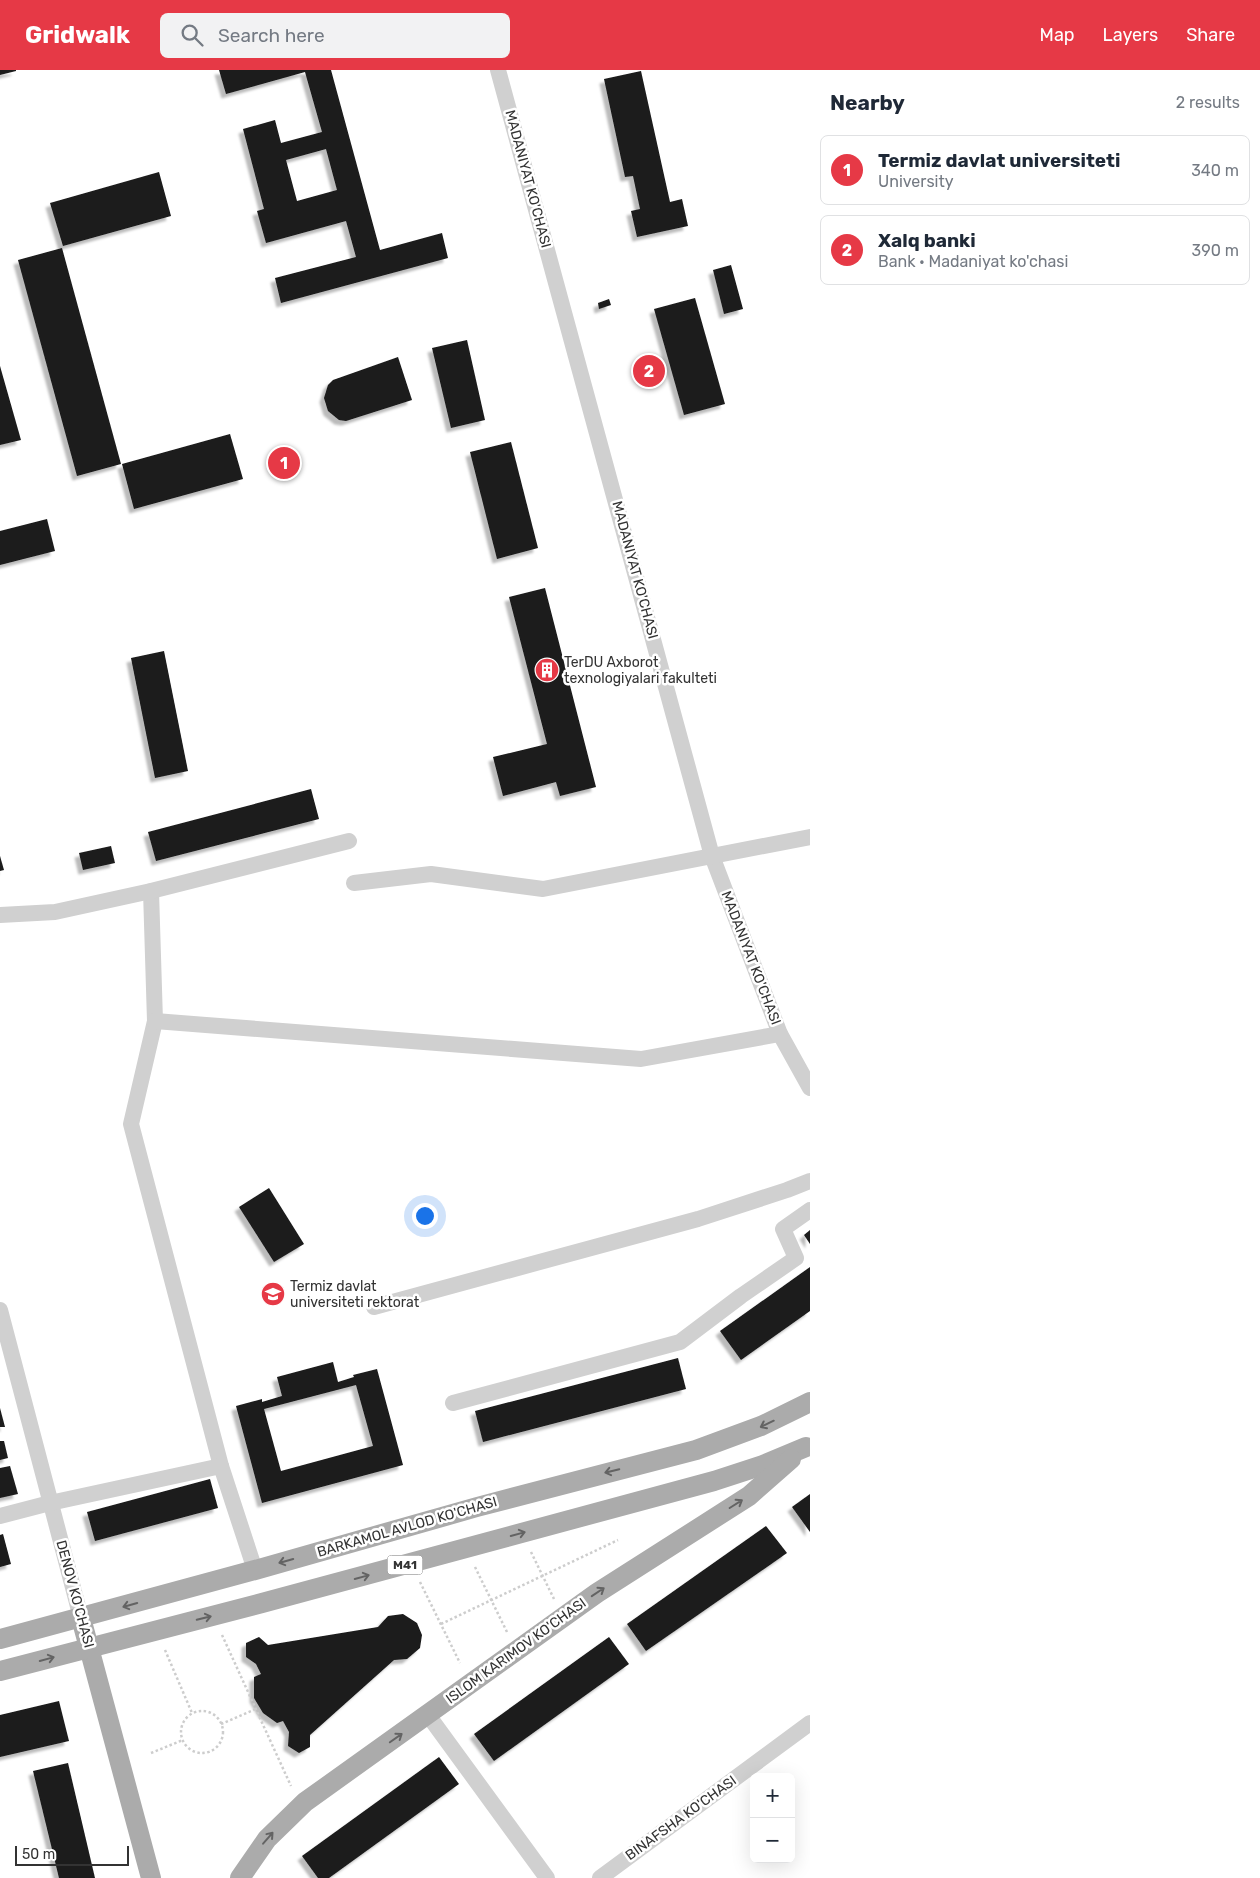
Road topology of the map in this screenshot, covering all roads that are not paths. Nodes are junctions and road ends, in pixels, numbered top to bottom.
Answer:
1 (498, 70) edge
2 (810, 837) edge
3 (349, 841) dead end
4 (712, 856) junction
5 (354, 883) dead end
6 (151, 891) junction
7 (0, 914) edge
8 (155, 1021) junction
9 (780, 1034) junction
10 (810, 1088) edge
11 (810, 1181) edge
12 (810, 1210) edge
13 (374, 1307) dead end
14 (0, 1310) edge
15 (810, 1402) edge
16 (453, 1403) dead end
17 (808, 1445) edge
18 (220, 1466) junction
19 (50, 1502) junction
20 (0, 1516) edge
21 (255, 1570) junction
22 (81, 1618) junction
23 (0, 1639) edge
24 (89, 1648) junction
25 (0, 1671) edge
26 (428, 1715) junction
27 (810, 1722) edge
28 (151, 1878) edge
29 (240, 1878) edge
30 (546, 1878) edge
31 (600, 1878) edge

1 - 4 street, MADANIYAT KO'CHASI
2 - 4 street
3 - 6 street
4 - 5 street
4 - 9 street, MADANIYAT KO'CHASI
6 - 7 street
6 - 8 street
8 - 9 street
8 - 18 street
9 - 10 street, MADANIYAT KO'CHASI
11 - 13 street
12 - 16 street
14 - 19 street, DENOV KO'CHASI
15 -> 21 main road, BARKAMOL AVLOD KO'CHASI
24 -> 17 main road, M41
26 -> 17 main road, ISLOM KARIMOV KO'CHASI
18 - 19 street
18 - 21 street
19 - 20 street
19 - 22 street, DENOV KO'CHASI
21 -> 22 main road, BARKAMOL AVLOD KO'CHASI
22 - 23 main road, BARKAMOL AVLOD KO'CHASI
22 - 24 main road, DENOV KO'CHASI
25 -> 24 main road, M41
24 - 28 main road, DENOV KO'CHASI
29 -> 26 main road, ISLOM KARIMOV KO'CHASI
26 - 30 street
27 - 31 street, BINAFSHA KO'CHASI

